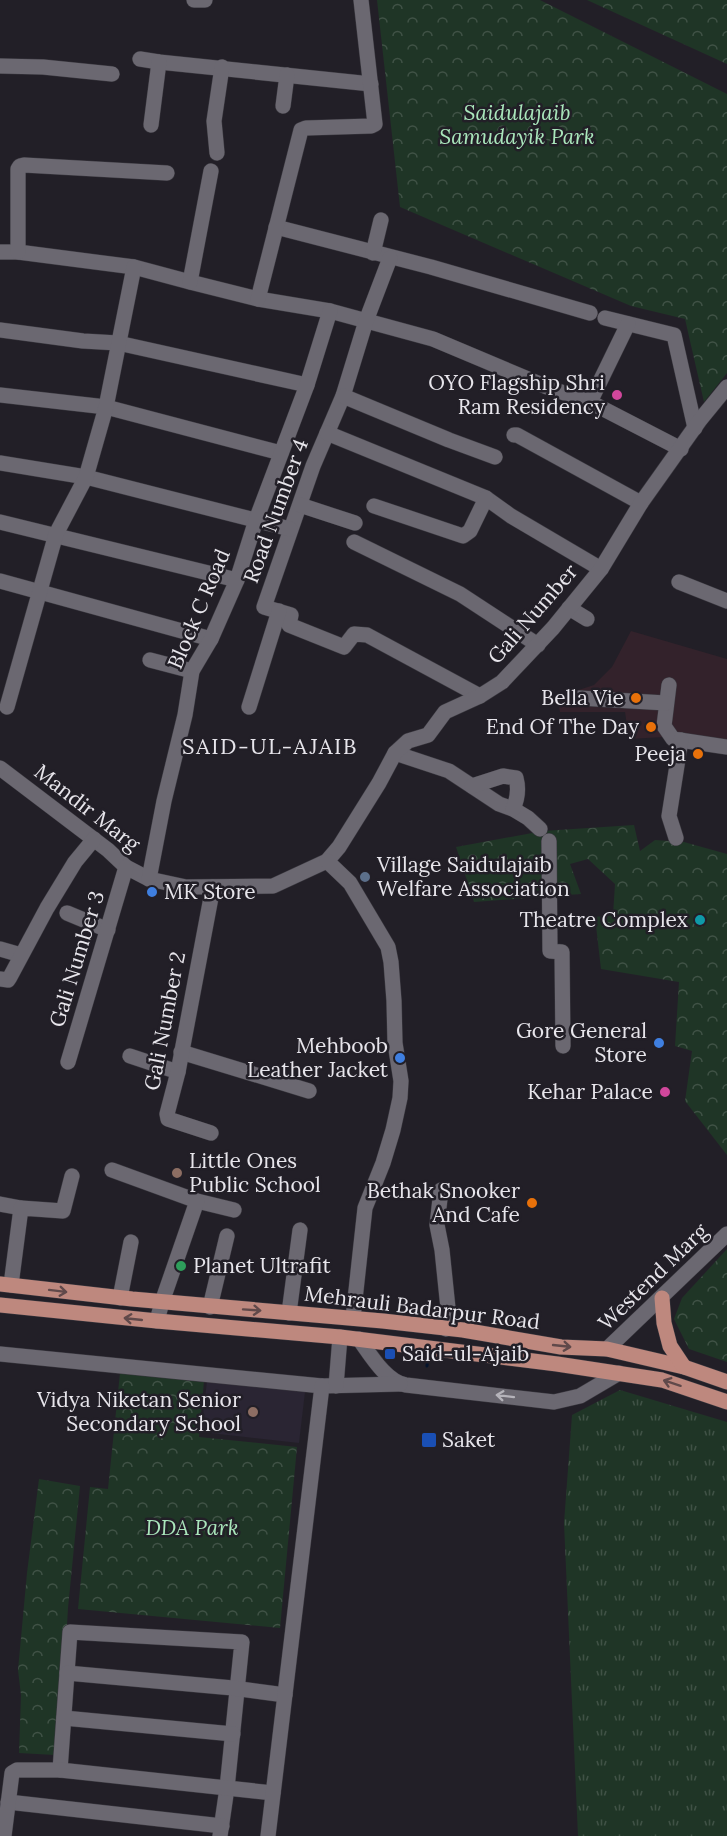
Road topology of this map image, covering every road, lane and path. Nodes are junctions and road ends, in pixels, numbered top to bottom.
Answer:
1 (194, 0) edge
2 (205, 0) edge
3 (361, 0) edge
4 (140, 58) dead end
5 (159, 62) junction
6 (0, 66) edge
7 (222, 68) junction
8 (112, 74) dead end
9 (287, 75) junction
10 (371, 84) junction
11 (283, 106) dead end
12 (151, 124) dead end
13 (218, 153) dead end
14 (211, 171) dead end
15 (167, 173) dead end
16 (381, 220) dead end
17 (276, 227) junction
18 (0, 252) edge
19 (18, 252) junction
20 (373, 252) junction
21 (390, 258) junction
22 (134, 267) junction
23 (190, 282) junction
24 (258, 299) junction
25 (330, 311) junction
26 (590, 313) dead end
27 (605, 318) dead end
28 (366, 321) junction
29 (628, 324) junction
30 (0, 330) edge
31 (118, 343) junction
32 (307, 385) junction
33 (727, 387) edge
34 (0, 394) edge
35 (343, 396) junction
36 (590, 402) junction
37 (106, 408) junction
38 (695, 428) junction
39 (327, 433) junction
40 (514, 435) dead end
41 (681, 449) junction
42 (281, 453) junction
43 (495, 457) dead end
44 (0, 463) edge
45 (86, 477) junction
46 (486, 498) junction
47 (641, 503) junction
48 (300, 504) junction
49 (374, 506) dead end
50 (256, 520) junction
51 (0, 522) edge
52 (355, 523) dead end
53 (290, 529) junction
54 (56, 534) junction
55 (354, 542) dead end
56 (601, 569) junction
57 (237, 580) junction
58 (0, 582) edge
59 (679, 582) dead end
60 (39, 592) junction
61 (727, 601) edge
62 (569, 609) junction
63 (279, 611) junction
64 (587, 619) dead end
65 (211, 639) junction
66 (538, 645) junction
67 (150, 660) dead end
68 (192, 671) junction
69 (669, 685) dead end
70 (480, 696) junction
71 (579, 698) dead end
72 (666, 703) junction
73 (249, 706) dead end
74 (7, 707) dead end
75 (681, 740) junction
76 (727, 747) edge
77 (395, 753) junction
78 (0, 768) edge
79 (472, 786) junction
80 (513, 809) junction
81 (676, 838) dead end
82 (94, 839) junction
83 (327, 861) junction
84 (126, 867) junction
85 (149, 879) junction
86 (213, 887) junction
87 (67, 913) dead end
88 (108, 930) junction
89 (0, 949) edge
90 (21, 955) junction
91 (0, 979) edge
92 (563, 1046) dead end
93 (181, 1052) junction
94 (130, 1056) dead end
95 (68, 1062) dead end
96 (178, 1072) junction
97 (309, 1091) dead end
98 (211, 1133) dead end
99 (112, 1170) dead end
100 (72, 1176) dead end
101 (441, 1190) dead end
102 (197, 1201) junction
103 (0, 1204) edge
104 (21, 1208) junction
105 (234, 1210) dead end
106 (300, 1230) dead end
107 (727, 1234) edge
108 (227, 1236) dead end
109 (131, 1242) dead end
110 (5, 1285) edge
111 (120, 1298) junction
112 (662, 1298) junction
113 (162, 1302) junction
114 (0, 1305) edge
115 (210, 1307) junction
116 (289, 1313) junction
117 (353, 1318) junction
118 (157, 1321) junction
119 (446, 1329) junction
120 (340, 1337) junction
121 (359, 1339) junction
122 (608, 1349) junction
123 (0, 1354) edge
124 (684, 1367) junction
125 (619, 1373) junction
126 (727, 1382) edge
127 (400, 1384) junction
128 (329, 1386) junction
129 (727, 1402) edge
130 (67, 1673) junction
131 (238, 1689) junction
132 (285, 1695) junction
133 (64, 1718) junction
134 (233, 1734) junction
135 (60, 1770) junction
136 (227, 1788) junction
137 (273, 1793) junction
138 (8, 1802) junction
139 (221, 1831) edge
140 (4, 1836) edge
141 (268, 1836) edge

1 - 2 street
3 - 10 street
4 - 5 street
5 - 7 street
5 - 12 street
6 - 8 street
7 - 9 street
7 - 13 street
9 - 10 street
9 - 11 street
10 - 17 street
14 - 23 street
15 - 19 street
16 - 20 street
17 - 20 street
17 - 24 street
18 - 19 street
19 - 22 street
20 - 21 street
21 - 26 street
21 - 28 street, Road Number 4
22 - 23 street
22 - 31 street
23 - 24 street
24 - 25 street
25 - 28 street
25 - 32 street, Block C Road
27 - 29 street
28 - 35 street, Road Number 4
28 - 36 street
29 - 36 street
29 - 38 street
30 - 31 street
31 - 32 street
31 - 37 street
32 - 42 street, Block C Road
33 - 38 street, Gali Number
34 - 37 street
35 - 39 street, Road Number 4
35 - 43 street
36 - 41 street
37 - 42 street
37 - 45 street
38 - 41 street, Gali Number
39 - 46 street
39 - 48 street, Road Number 4
40 - 47 street
41 - 47 street, Gali Number
42 - 50 street, Block C Road
44 - 45 street
45 - 50 street
45 - 54 street
46 - 49 street
46 - 56 street
47 - 56 street, Gali Number
48 - 52 street
48 - 53 street, Road Number 4
50 - 53 street
50 - 57 street, Block C Road
51 - 54 street
53 - 63 street, Road Number 4
54 - 57 street
54 - 60 street
55 - 66 street
56 - 62 street, Gali Number
57 - 65 street, Block C Road
58 - 60 street
59 - 61 street
60 - 65 street
60 - 74 street
62 - 64 street
62 - 66 street, Gali Number
63 - 70 street, Road Number 4
63 - 73 street
65 - 68 street, Block C Road
66 - 70 street, Gali Number
67 - 68 street
68 - 85 street, Block C Road
69 - 72 street
70 - 77 street, Gali Number
71 - 72 street
72 - 75 street
75 - 76 street
75 - 81 street
77 - 79 street
77 - 83 street, Gali Number
78 - 82 street, Mandir Marg
79 - 80 street
79 - 80 street
80 - 92 street
82 - 84 street, Mandir Marg
82 - 90 street
83 - 86 street, Gali Number
83 - 117 street
84 - 85 street, Mandir Marg
84 - 88 street, Gali Number 3
85 - 86 street, Gali Number
86 - 93 street, Gali Number 2
87 - 88 street
88 - 95 street, Gali Number 3
89 - 90 street
90 - 91 street
93 - 96 street, Gali Number 2
93 - 97 street
94 - 96 street
96 - 98 street, Gali Number 2
99 - 102 street
100 - 104 street
101 - 119 street
102 - 105 street
102 - 113 street
103 - 104 street
104 - 110 street
106 - 116 street
107 - 112 street, Westend Marg
108 - 115 street
109 - 111 street
110 -> 111 main road, Mehrauli Badarpur Road
111 - 113 main road, Mehrauli Badarpur Road
112 - 122 street, Westend Marg
112 - 124 main road
113 - 115 main road, Mehrauli Badarpur Road
113 - 118 street
118 -> 114 main road, Mehrauli Badarpur Road
115 -> 116 main road, Mehrauli Badarpur Road
116 - 117 main road, Mehrauli Badarpur Road
117 - 119 main road, Mehrauli Badarpur Road
118 - 120 main road, Mehrauli Badarpur Road
119 -> 122 main road, Mehrauli Badarpur Road
120 - 121 main road, Mehrauli Badarpur Road
120 - 128 street
121 - 125 main road, Mehrauli Badarpur Road
121 - 127 street
122 - 124 main road, Mehrauli Badarpur Road
123 - 128 street
124 - 126 main road, Mehrauli Badarpur Road
125 -> 127 street
129 -> 125 main road, Mehrauli Badarpur Road
127 - 128 street
128 - 132 street
130 - 131 street
130 - 131 street
130 - 133 street
131 - 132 street
131 - 134 street
132 - 137 street
133 - 134 street
133 - 135 street
134 - 136 street
135 - 136 street
135 - 138 street
136 - 137 street
136 - 139 street
137 - 141 street
138 - 139 street
138 - 140 street

